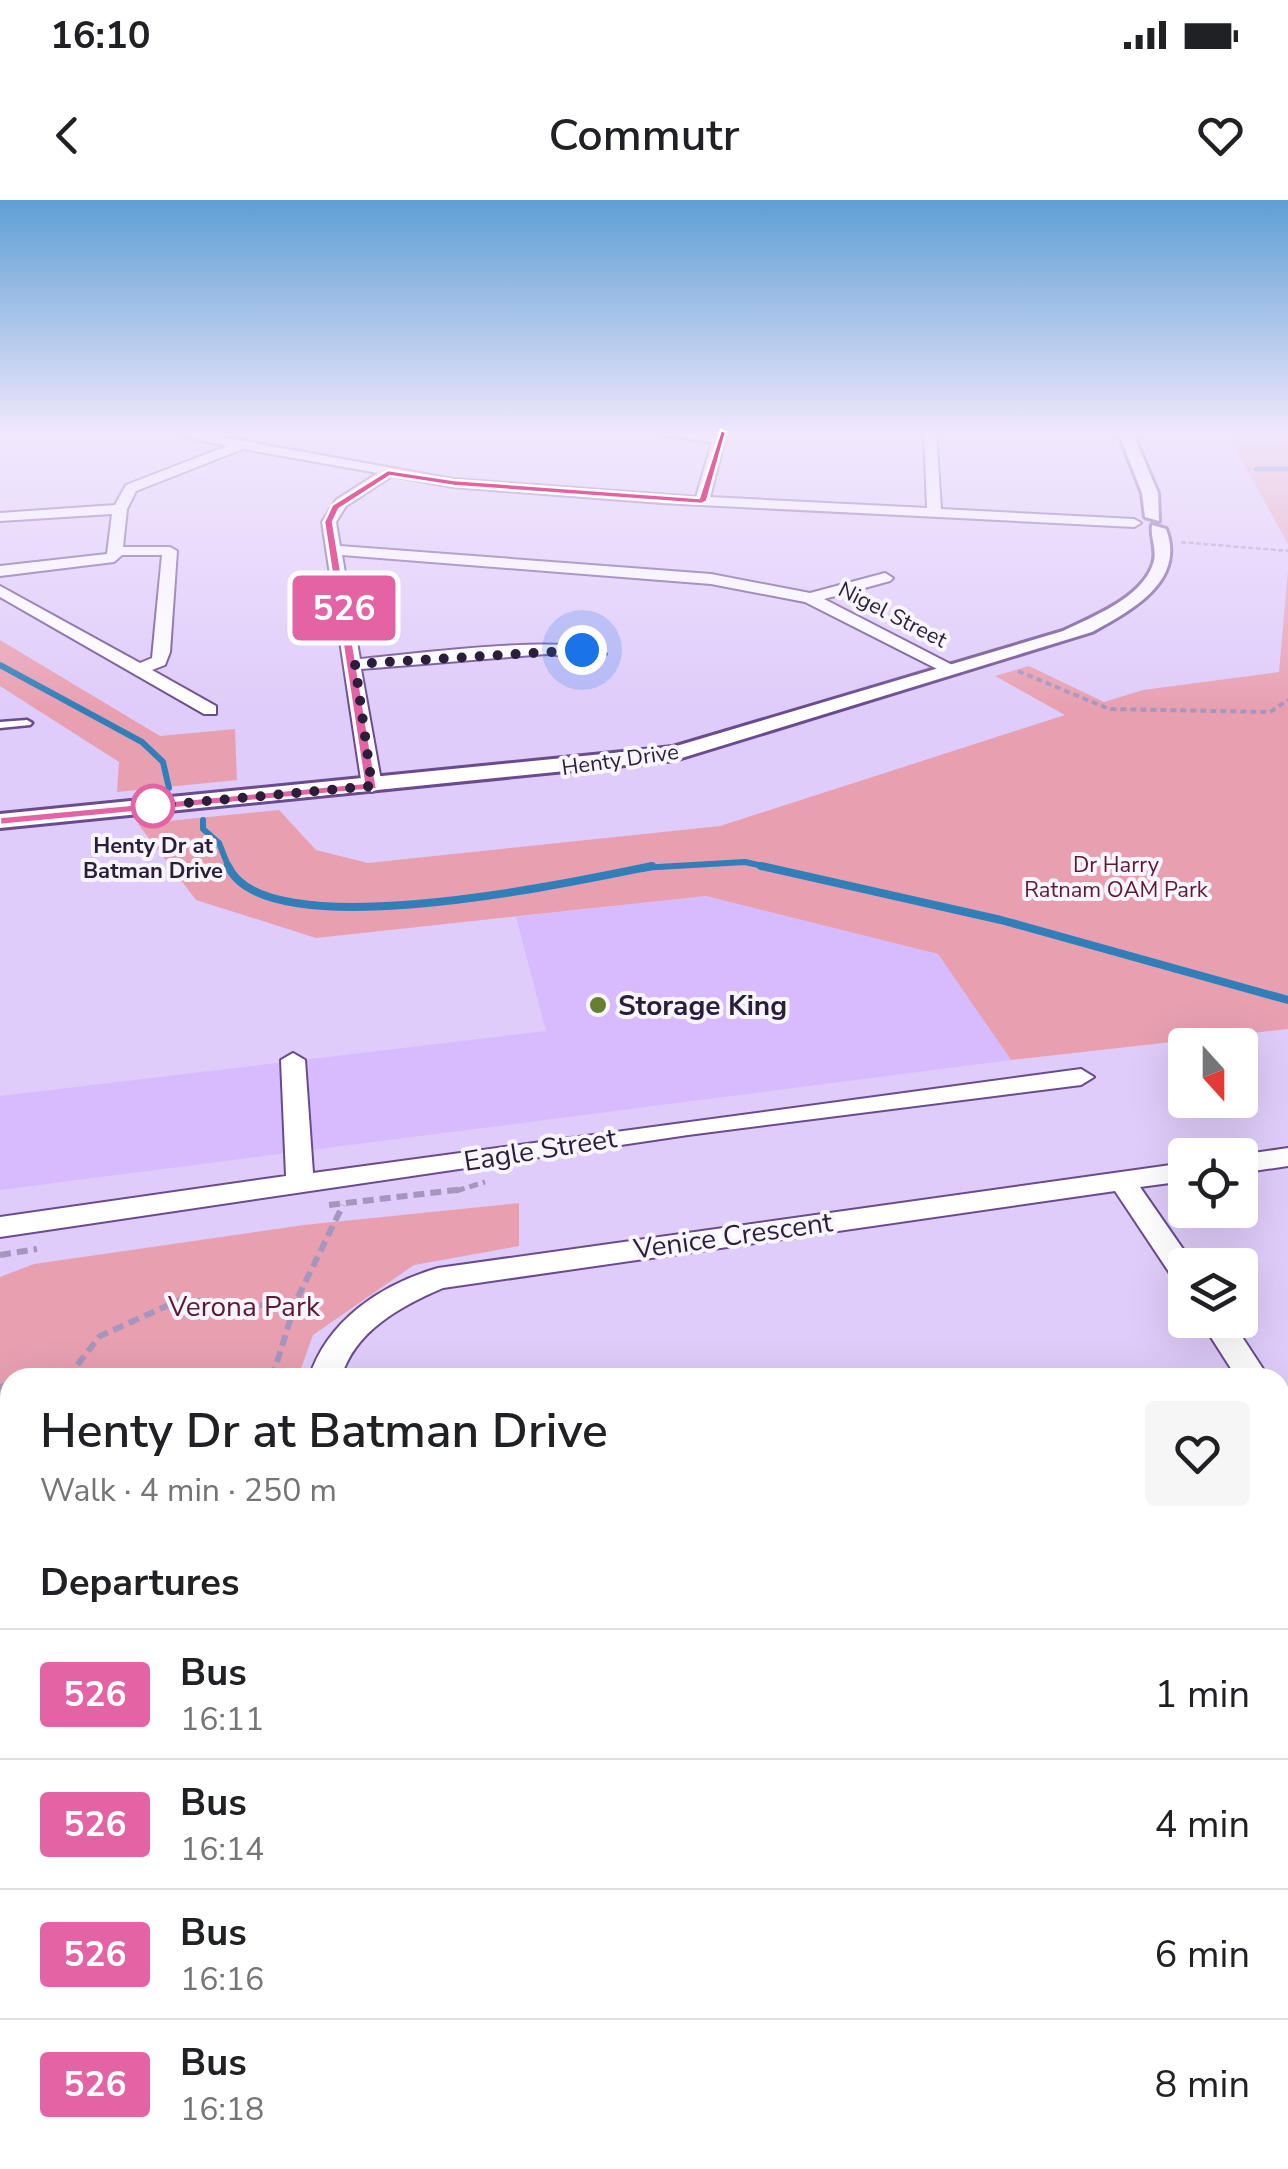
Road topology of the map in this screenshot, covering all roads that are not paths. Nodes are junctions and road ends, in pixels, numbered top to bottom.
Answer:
1 (118, 524) edge
2 (332, 524) edge
3 (1138, 524) edge
4 (1158, 524) edge
5 (1159, 529) junction
6 (115, 542) junction
7 (334, 550) junction
8 (0, 571) edge
9 (885, 578) dead end
10 (0, 591) edge
11 (810, 598) junction
12 (598, 654) dead end
13 (355, 664) junction
14 (138, 670) junction
15 (955, 671) junction
16 (210, 710) dead end
17 (27, 723) dead end
18 (0, 726) edge
19 (372, 786) junction
20 (0, 821) edge
21 (293, 1060) dead end
22 (1081, 1077) dead end
23 (1288, 1158) edge
24 (1258, 1162) edge
25 (1168, 1174) edge
26 (1122, 1181) junction
27 (300, 1184) junction
28 (0, 1227) edge
29 (1168, 1249) edge
30 (1227, 1338) edge
31 (329, 1368) edge
32 (1247, 1368) edge

1 - 6 street
2 - 7 street
3 - 5 street
4 - 5 street
5 - 15 street, Henty Drive
6 - 8 street
6 - 14 street
7 - 11 street, Nigel Street
7 - 13 street
9 - 11 street
10 - 14 street
11 - 15 street, Nigel Street
12 - 13 street
13 - 19 street
14 - 16 street
15 - 19 street, Henty Drive
17 - 18 lane
19 - 20 street, Henty Drive
21 - 27 street
22 - 27 street, Eagle Street
23 - 24 street
25 - 26 street, Venice Crescent
26 - 29 street
26 - 31 street, Venice Crescent
27 - 28 street, Eagle Street
30 - 32 street

